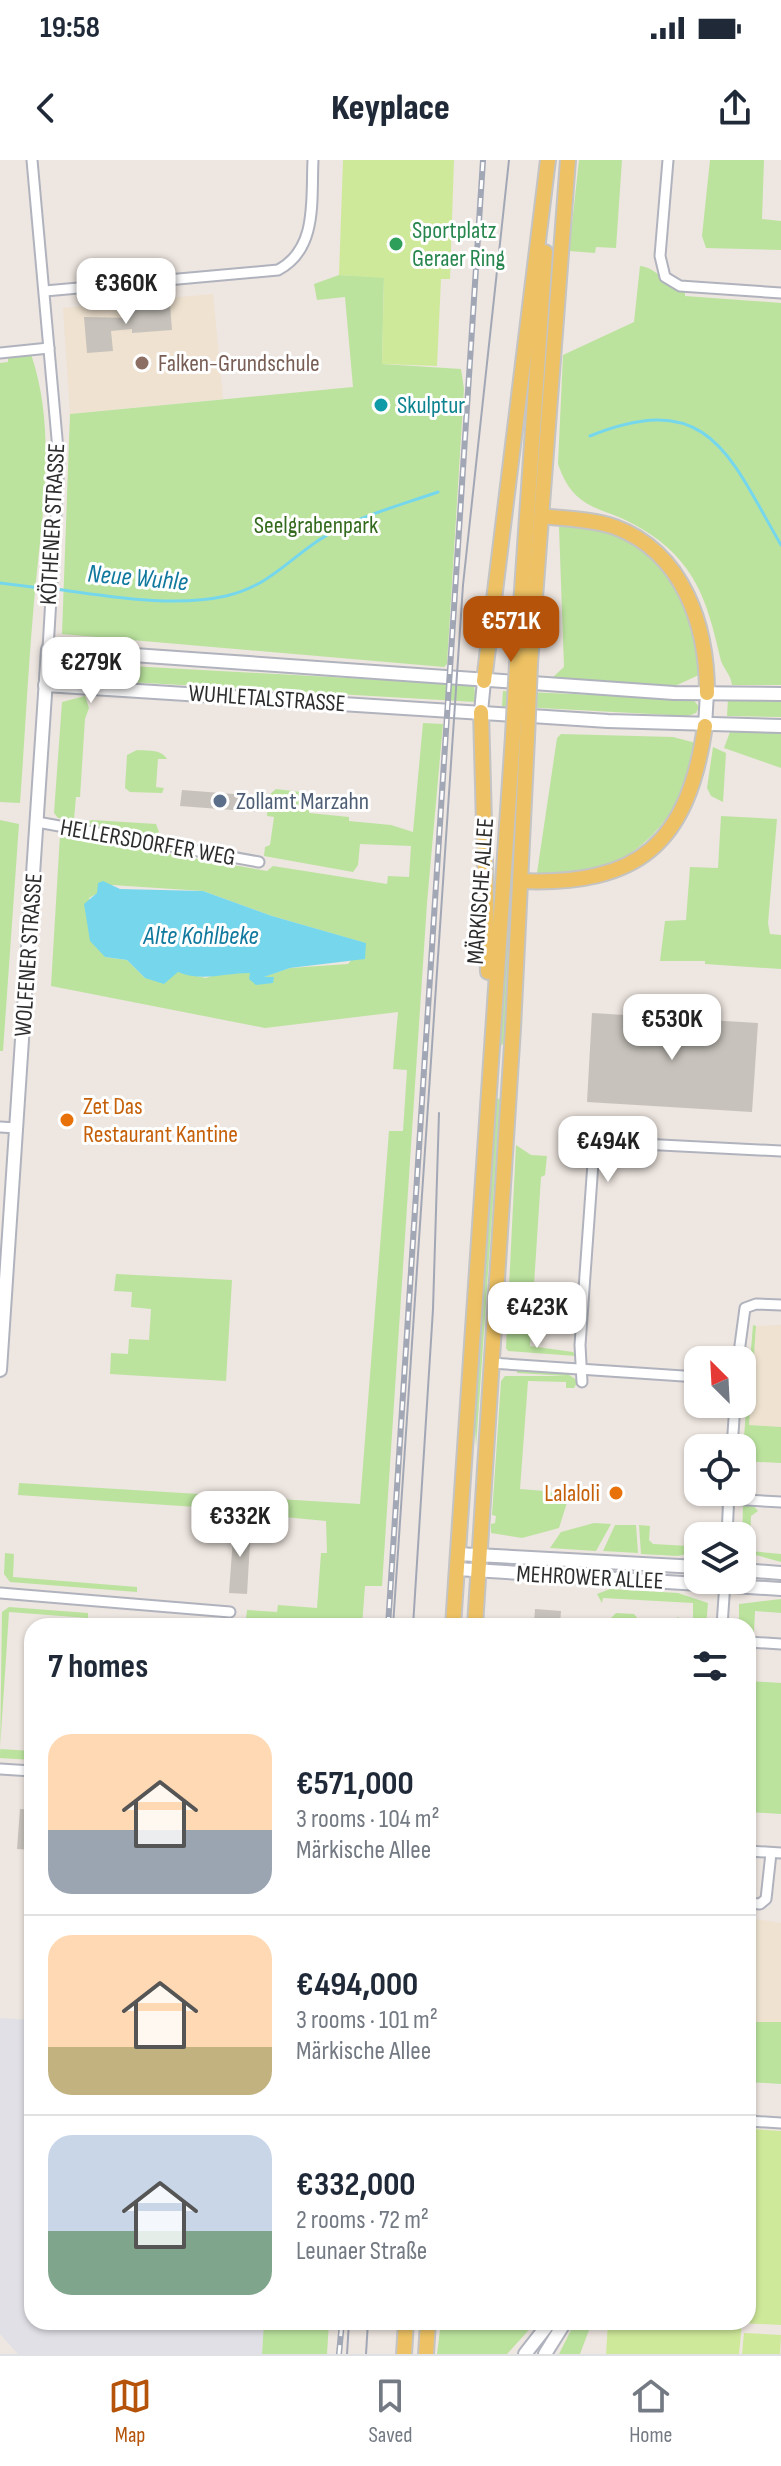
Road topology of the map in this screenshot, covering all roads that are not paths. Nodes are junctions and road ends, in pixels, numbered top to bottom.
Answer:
1 (32, 160) edge
2 (313, 160) edge
3 (549, 160) edge
4 (568, 160) edge
5 (668, 160) edge
6 (45, 291) junction
7 (781, 293) edge
8 (49, 348) junction
9 (0, 353) edge
10 (548, 517) junction
11 (48, 649) junction
12 (524, 664) junction
13 (484, 681) junction
14 (45, 685) junction
15 (707, 693) junction
16 (781, 694) edge
17 (481, 712) junction
18 (705, 726) junction
19 (781, 726) edge
20 (520, 737) junction
21 (37, 822) junction
22 (259, 862) dead end
23 (520, 881) junction
24 (490, 1052) junction
25 (0, 1127) edge
26 (16, 1128) junction
27 (781, 1151) edge
28 (781, 1305) edge
29 (740, 1346) edge
30 (491, 1363) junction
31 (580, 1369) junction
32 (0, 1370) edge
33 (684, 1376) edge
34 (582, 1382) dead end
35 (756, 1499) edge
36 (781, 1502) edge
37 (457, 1561) junction
38 (479, 1562) junction
39 (684, 1567) edge
40 (756, 1571) edge
41 (781, 1573) edge
42 (684, 1579) edge
43 (756, 1586) edge
44 (781, 1589) edge
45 (0, 1593) edge
46 (723, 1594) edge
47 (455, 1596) junction
48 (477, 1598) junction
49 (230, 1612) dead end
50 (454, 1618) edge
51 (476, 1618) edge
52 (722, 1618) edge
53 (756, 1642) edge
54 (781, 1644) edge
55 (0, 1769) edge
56 (24, 1770) edge
57 (756, 1852) edge
58 (776, 1853) edge
59 (756, 1904) edge
60 (756, 2121) edge
61 (781, 2123) edge
62 (406, 2330) edge
63 (428, 2330) edge
64 (545, 2330) edge
65 (551, 2330) edge
66 (560, 2330) edge
67 (549, 2350) edge
68 (404, 2354) edge
69 (426, 2354) edge
70 (525, 2354) edge

1 - 6 street, KÖTHENER STRASSE
2 - 6 street
3 - 12 main road, MÄRKISCHE ALLEE
3 - 13 main road
4 - 10 main road, MÄRKISCHE ALLEE
5 - 7 street
6 - 8 street, KÖTHENER STRASSE
8 - 9 street
8 - 11 street, KÖTHENER STRASSE
10 - 12 main road, MÄRKISCHE ALLEE
10 - 15 main road
11 - 13 main road, WUHLETALSTRASSE
11 - 14 main road
12 - 20 main road, MÄRKISCHE ALLEE, bridge
13 - 15 main road, WUHLETALSTRASSE
13 - 17 main road
14 - 17 main road, WUHLETALSTRASSE
14 - 21 main road, WOLFENER STRASSE
15 - 16 main road, WUHLETALSTRASSE
15 - 18 main road
17 - 18 main road, WUHLETALSTRASSE
17 - 24 main road
18 - 19 main road, WUHLETALSTRASSE
18 - 23 main road
20 - 23 main road, MÄRKISCHE ALLEE
20 - 24 main road, MÄRKISCHE ALLEE
21 - 22 street, HELLERSDORFER WEG
21 - 26 main road, WOLFENER STRASSE
23 - 30 main road, MÄRKISCHE ALLEE
24 - 37 main road, MÄRKISCHE ALLEE
25 - 26 street
26 - 32 main road, WOLFENER STRASSE
27 - 31 street
28 - 29 street
30 - 31 street
30 - 38 main road, MÄRKISCHE ALLEE
31 - 33 street
31 - 34 street
35 - 36 street
37 - 38 main road, MEHROWER ALLEE
37 - 47 main road, MÄRKISCHE ALLEE
38 - 39 main road, MEHROWER ALLEE
38 - 42 main road, MEHROWER ALLEE
38 - 48 main road, MÄRKISCHE ALLEE
40 - 41 main road
43 - 44 main road, MEHROWER ALLEE
45 - 49 street
46 - 52 street
47 - 48 main road
47 - 50 main road, MÄRKISCHE ALLEE
48 - 51 main road, MÄRKISCHE ALLEE
53 - 54 street
55 - 56 street
57 - 58 street
58 - 59 street
60 - 61 street
62 - 68 main road
63 - 69 main road
64 - 70 main road
65 - 67 main road
66 - 67 main road

